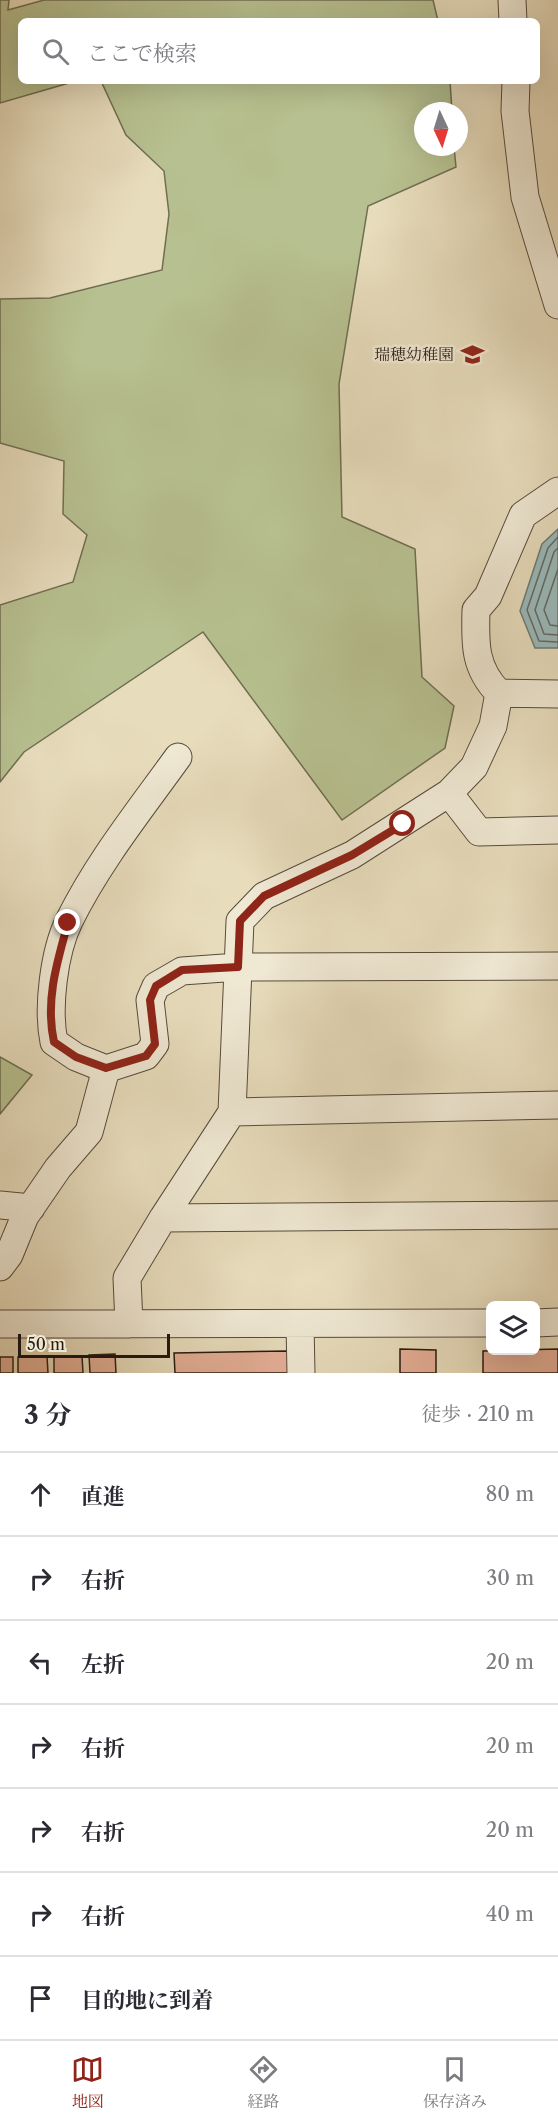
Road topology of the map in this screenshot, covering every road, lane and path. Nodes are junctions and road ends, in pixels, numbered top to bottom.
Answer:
1 (512, 0) edge
2 (513, 18) edge
3 (516, 84) edge
4 (558, 305) edge
5 (558, 491) edge
6 (499, 693) junction
7 (558, 694) edge
8 (178, 757) dead end
9 (449, 793) junction
10 (558, 831) edge
11 (558, 966) edge
12 (238, 967) junction
13 (106, 1068) junction
14 (558, 1105) edge
15 (232, 1112) junction
16 (0, 1205) edge
17 (31, 1208) junction
18 (558, 1215) edge
19 (163, 1218) junction
20 (0, 1267) edge
21 (558, 1322) edge
22 (486, 1323) edge
23 (540, 1323) edge
24 (0, 1324) edge
25 (129, 1324) junction
26 (300, 1324) junction
27 (301, 1373) edge

1 - 2 street
3 - 4 street
5 - 6 street
6 - 7 street
6 - 9 street
8 - 13 street
9 - 10 street
9 - 12 street
11 - 12 street
12 - 13 street
12 - 15 street
13 - 17 street
14 - 15 street
15 - 19 street
16 - 17 street
17 - 20 street
18 - 19 street
19 - 25 street
21 - 23 street
22 - 26 street
24 - 25 street
25 - 26 street
26 - 27 street

